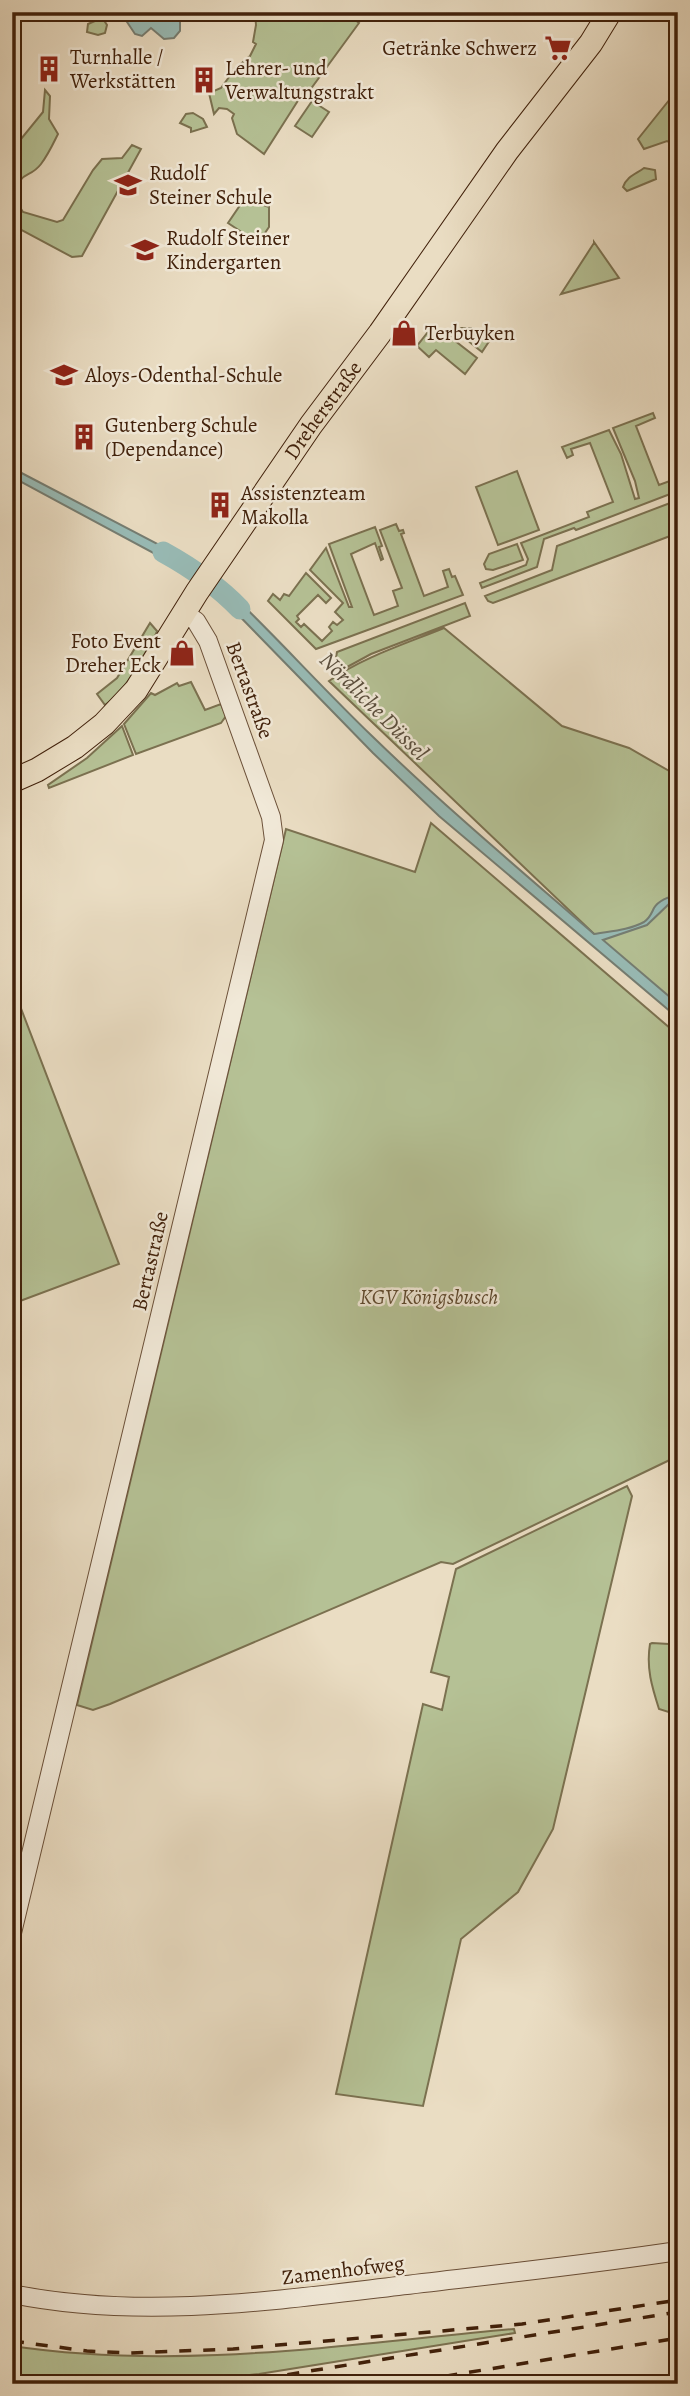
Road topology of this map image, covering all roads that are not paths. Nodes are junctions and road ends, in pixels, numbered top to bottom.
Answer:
1 (610, 12) edge
2 (184, 613) junction
3 (12, 781) edge
4 (12, 1934) edge
5 (678, 2251) edge
6 (12, 2294) edge

1 - 2 main road, Dreherstraße
2 - 3 main road, Dreherstraße
2 - 4 street, Bertastraße
5 - 6 street, Zamenhofweg

